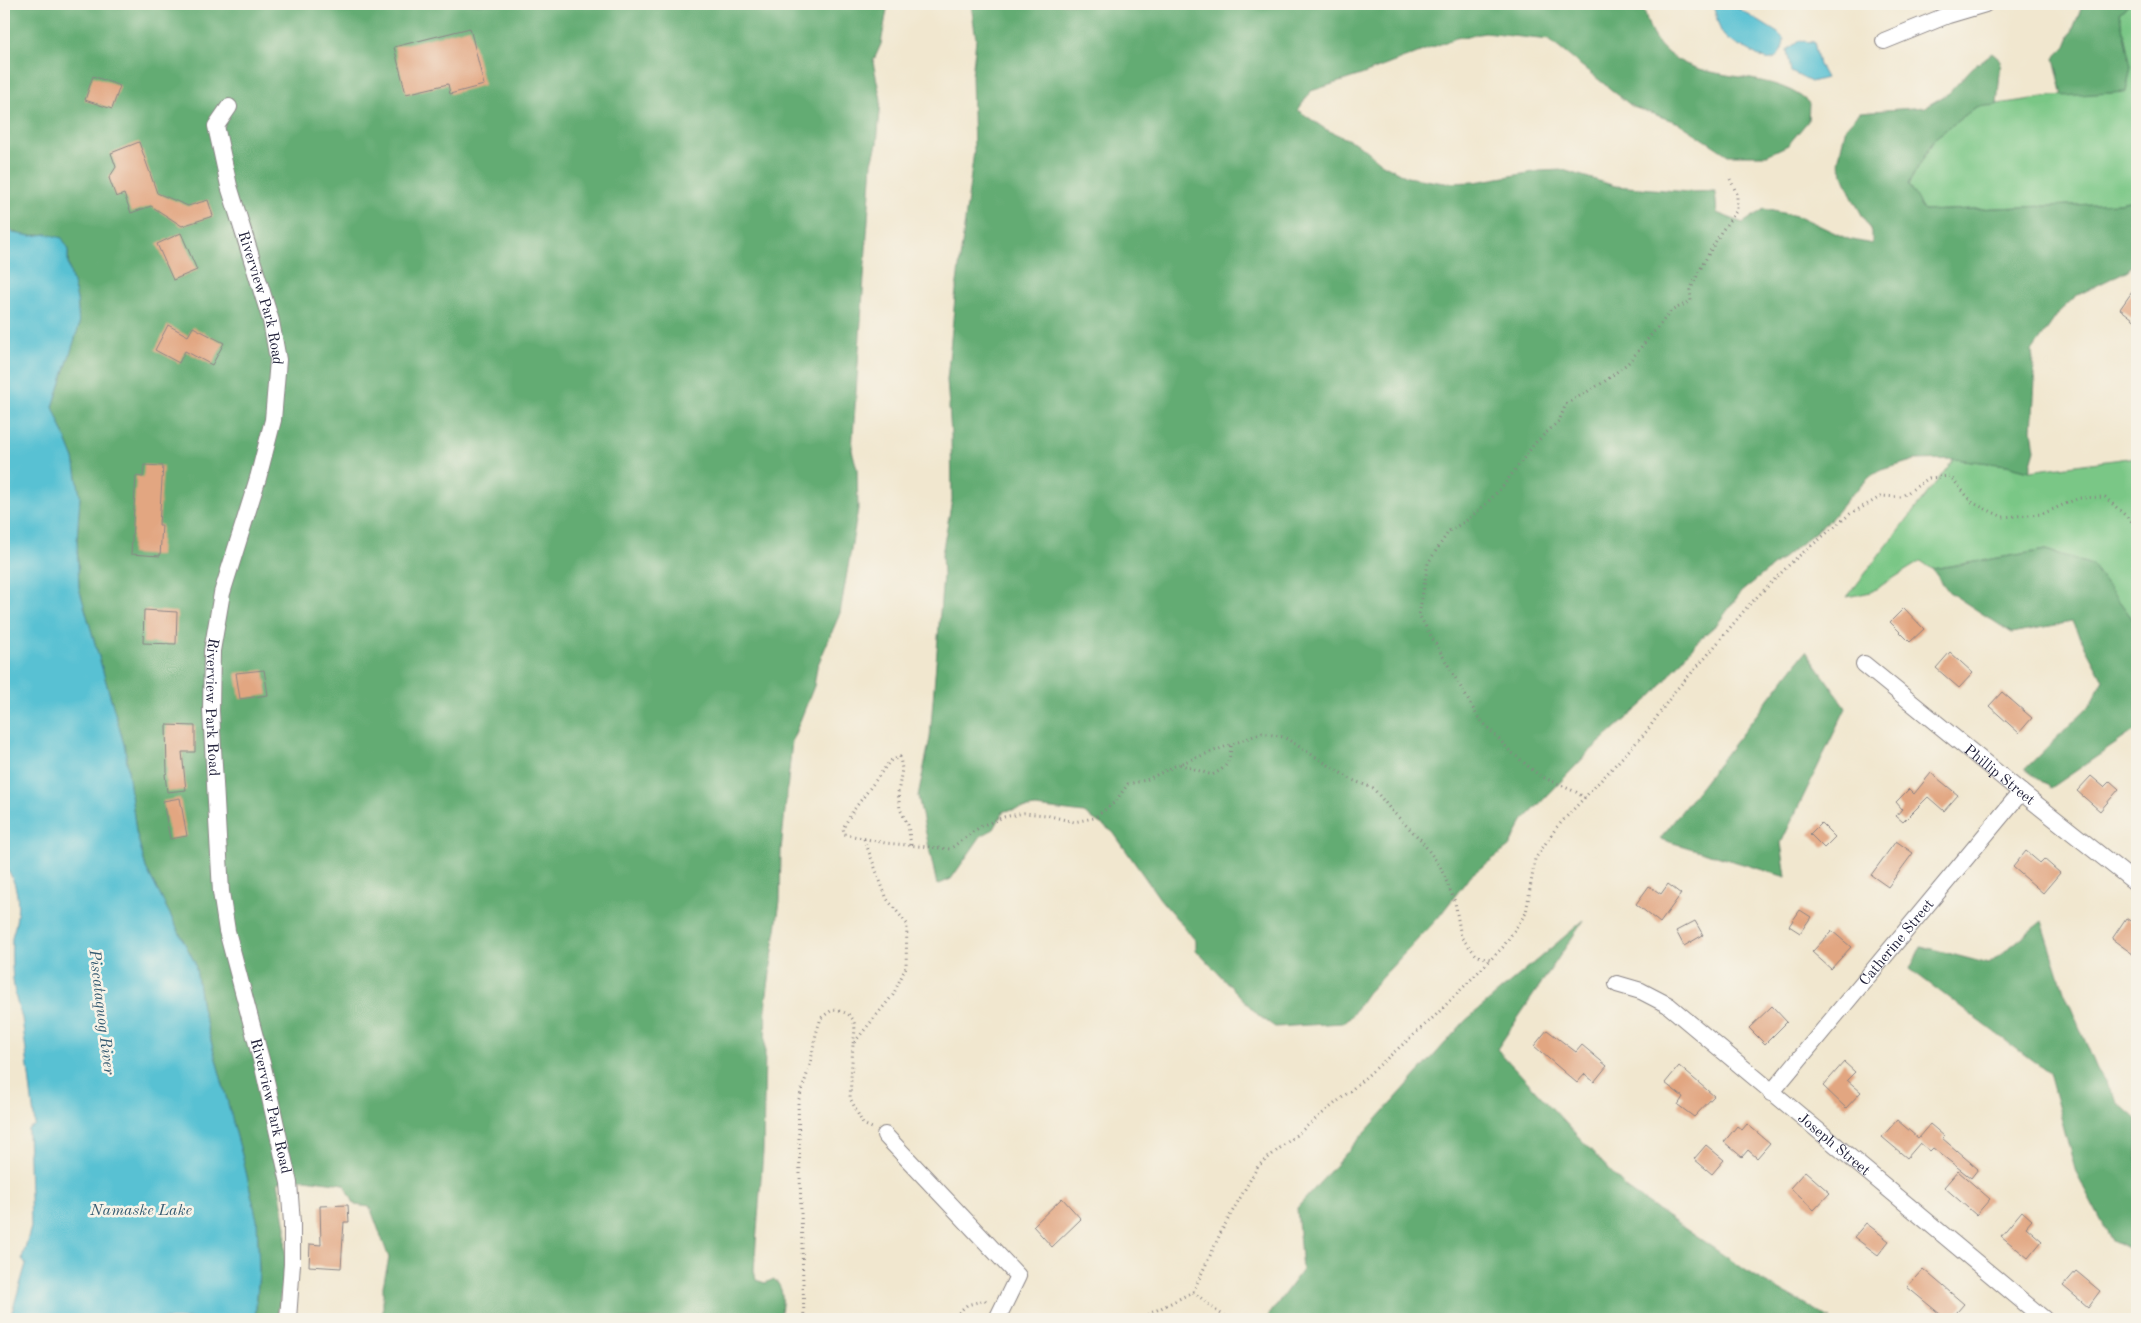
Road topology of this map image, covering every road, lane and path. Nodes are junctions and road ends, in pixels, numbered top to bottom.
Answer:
1 (1985, 4) edge
2 (1884, 41) dead end
3 (229, 107) dead end
4 (1730, 179) dead end
5 (2137, 526) edge
6 (1864, 664) dead end
7 (1231, 746) junction
8 (1179, 764) junction
9 (2021, 792) junction
10 (1585, 798) junction
11 (864, 838) junction
12 (911, 845) junction
13 (2137, 884) edge
14 (1491, 959) junction
15 (1617, 984) dead end
16 (853, 1044) junction
17 (1771, 1093) junction
18 (885, 1135) joint
19 (1193, 1292) junction
20 (999, 1317) edge
21 (288, 1319) edge
22 (804, 1319) edge
23 (951, 1319) edge
24 (1139, 1319) edge
25 (1232, 1319) edge
26 (2044, 1319) edge

1 - 2 street
3 - 21 street, Riverview Park Road
4 - 10 path
5 - 10 path
6 - 9 street, Phillip Street
7 - 8 path
7 - 8 path
7 - 14 path
8 - 12 path
9 - 13 street, Phillip Street
9 - 17 street, Catherine Street
10 - 14 path
11 - 12 path
11 - 12 path
11 - 16 path
14 - 19 path
15 - 17 street, Joseph Street
16 - 18 path
16 - 22 path
17 - 26 street, Joseph Street
18 - 20 street
19 - 24 path
19 - 25 path
20 - 23 path

